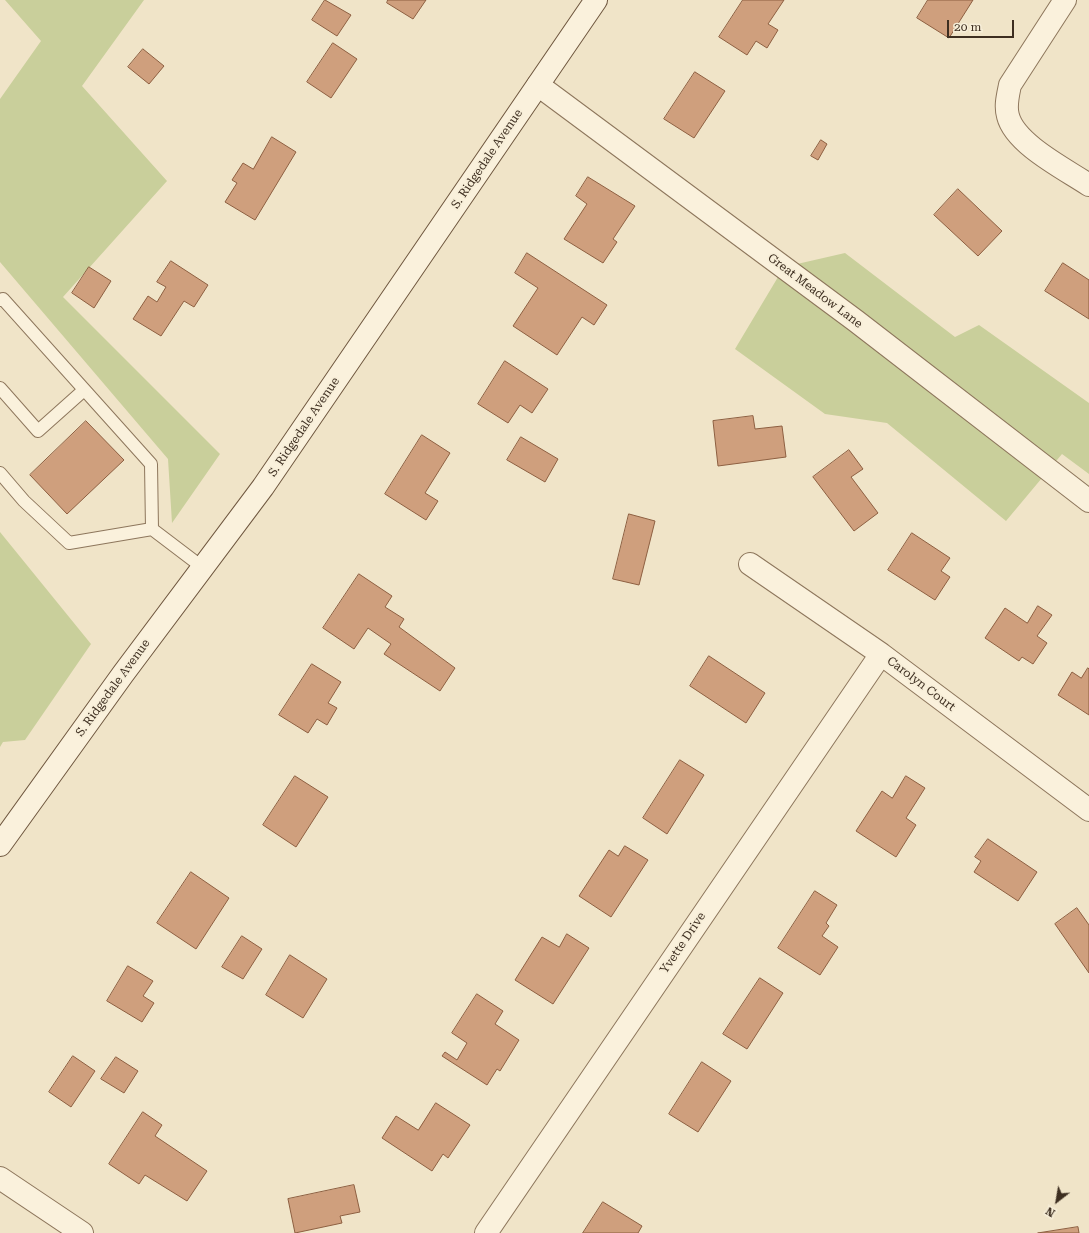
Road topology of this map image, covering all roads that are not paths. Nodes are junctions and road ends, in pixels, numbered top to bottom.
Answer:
1 (596, 0) edge
2 (1065, 0) edge
3 (538, 86) junction
4 (1089, 185) edge
5 (0, 300) edge
6 (0, 388) edge
7 (84, 390) junction
8 (0, 473) edge
9 (1089, 501) edge
10 (152, 529) junction
11 (750, 564) dead end
12 (202, 567) junction
13 (881, 654) junction
14 (1089, 810) edge
15 (0, 844) edge
16 (0, 1178) edge
17 (82, 1233) edge
18 (486, 1233) edge

1 - 3 street, S. Ridgedale Avenue
2 - 4 street
3 - 9 street, Great Meadow Lane
3 - 12 street, S. Ridgedale Avenue
5 - 7 lane
6 - 7 lane
7 - 10 lane
8 - 10 lane
10 - 12 lane
11 - 13 street, Carolyn Court
12 - 15 street, S. Ridgedale Avenue
13 - 14 street, Carolyn Court
13 - 18 street, Yvette Drive
16 - 17 street

